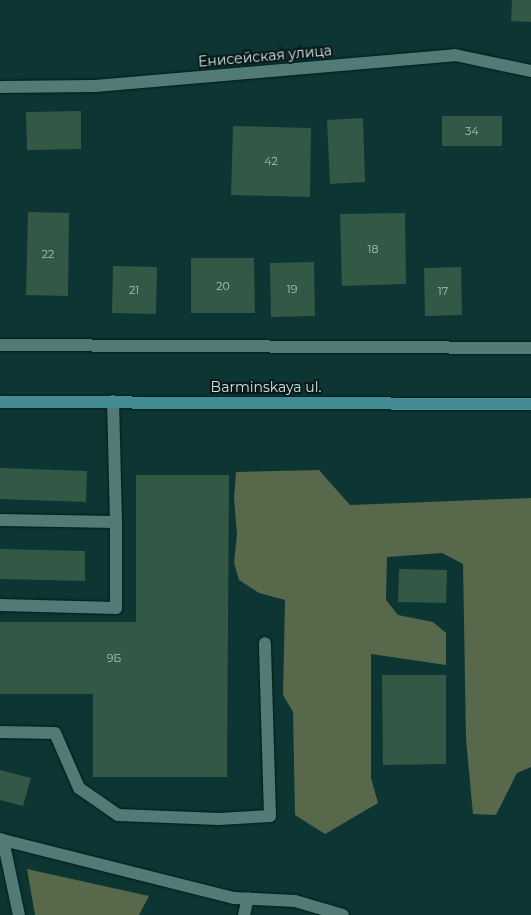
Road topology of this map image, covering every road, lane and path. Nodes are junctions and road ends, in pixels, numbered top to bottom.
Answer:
1 (531, 71) edge
2 (0, 87) edge
3 (0, 345) edge
4 (531, 348) edge
5 (113, 401) junction
6 (0, 402) edge
7 (531, 404) edge
8 (0, 520) edge
9 (116, 522) junction
10 (0, 605) edge
11 (265, 643) dead end
12 (0, 732) edge
13 (2, 839) edge
14 (248, 898) junction
15 (19, 915) edge
16 (244, 915) edge
17 (343, 915) edge

1 - 2 street, Енисейская улица
3 - 4 street
5 - 6 main road, Barminskaya ul.
5 - 7 main road, Barminskaya ul.
5 - 9 street
8 - 9 street
9 - 10 street
11 - 12 street
13 - 14 street
13 - 15 street
14 - 16 street
14 - 17 street

